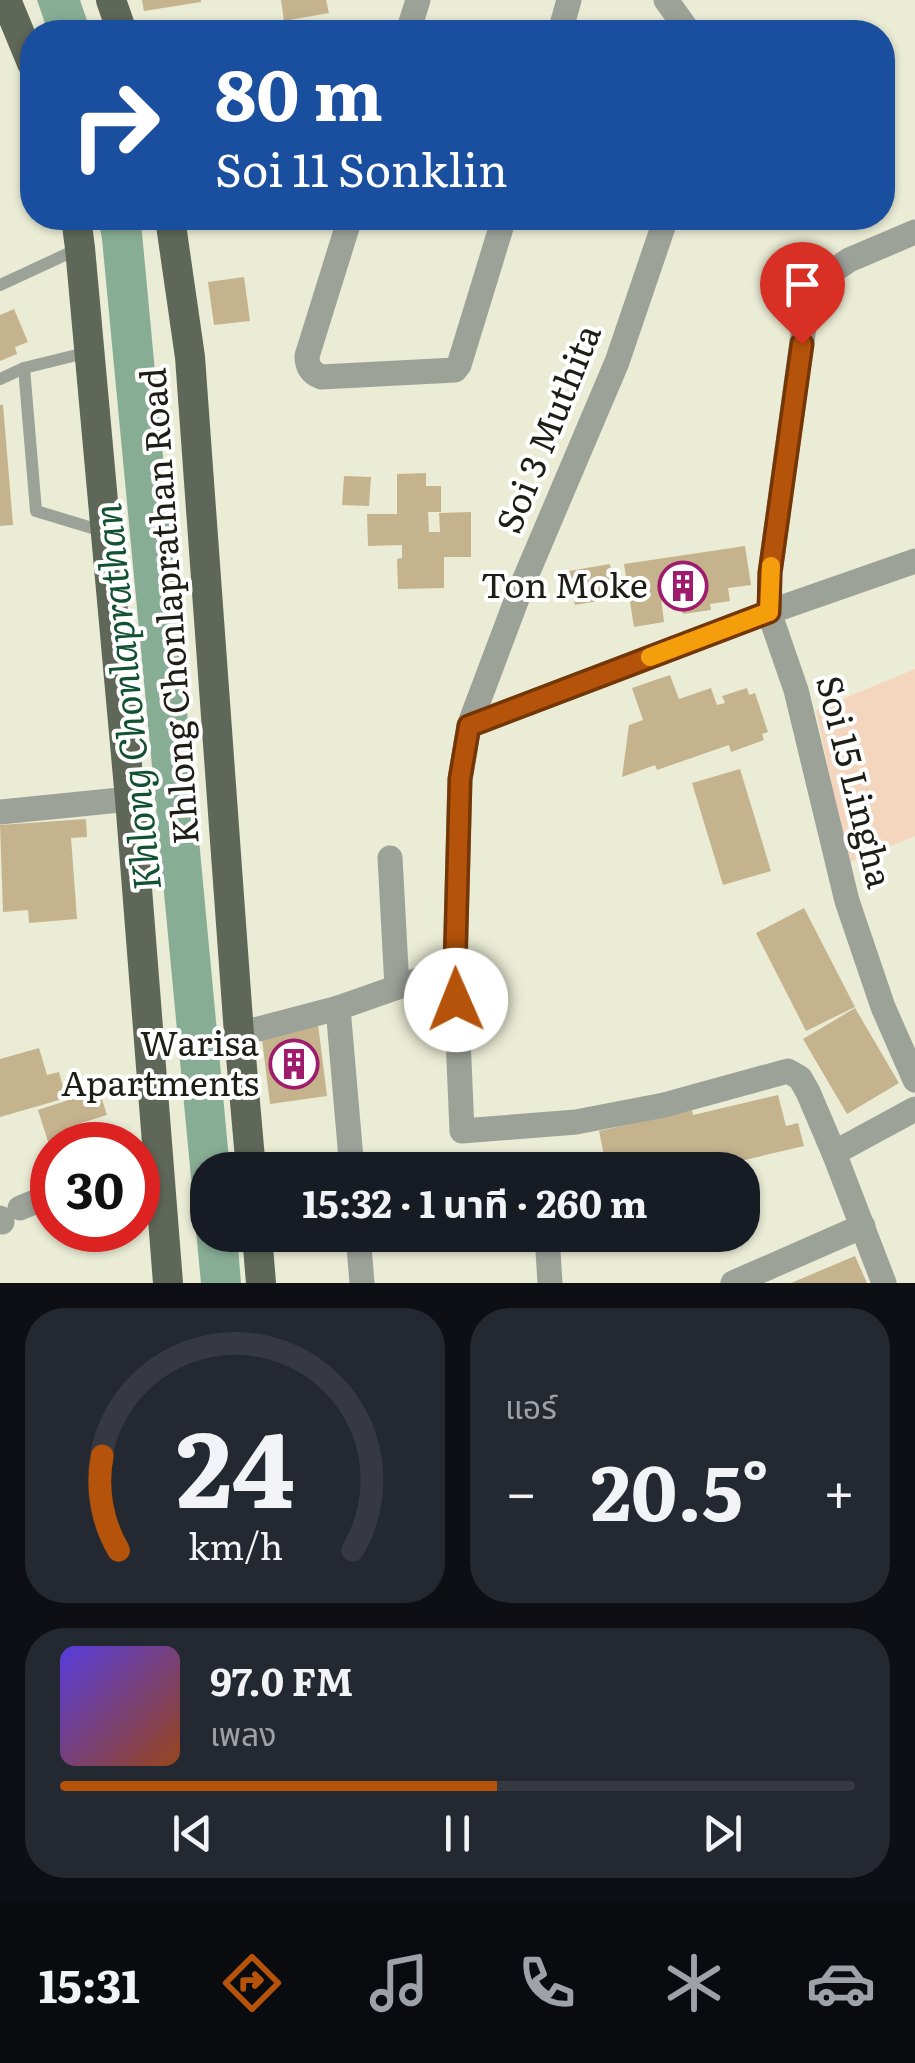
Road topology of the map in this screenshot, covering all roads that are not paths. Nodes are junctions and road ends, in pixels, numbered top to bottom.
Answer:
1 (6, 0) edge
2 (20, 34) edge
3 (78, 230) edge
4 (172, 230) edge
5 (346, 230) edge
6 (500, 230) edge
7 (662, 230) edge
8 (915, 232) edge
9 (80, 248) junction
10 (0, 285) edge
11 (89, 352) junction
12 (24, 368) junction
13 (0, 379) edge
14 (105, 531) junction
15 (915, 560) edge
16 (769, 612) junction
17 (469, 726) junction
18 (130, 799) junction
19 (0, 812) edge
20 (390, 858) dead end
21 (455, 968) junction
22 (397, 988) junction
23 (338, 1008) junction
24 (239, 1034) junction
25 (915, 1080) edge
26 (915, 1109) edge
27 (145, 1122) edge
28 (249, 1152) edge
29 (350, 1152) edge
30 (834, 1153) junction
31 (30, 1205) edge
32 (7, 1216) edge
33 (863, 1226) junction
34 (160, 1235) edge
35 (258, 1252) edge
36 (359, 1252) edge
37 (547, 1252) edge
38 (168, 1283) edge
39 (261, 1283) edge
40 (362, 1283) edge
41 (550, 1283) edge
42 (732, 1283) edge
43 (884, 1283) edge

1 - 2 main road
3 - 9 main road, Khlong Chonlaprathan Road
4 - 24 main road, Khlong Chonlaprathan Road
5 - 6 street
7 - 17 street, Soi 3 Muthita
8 - 16 street
9 - 10 lane
9 - 11 main road, Khlong Chonlaprathan Road
11 - 12 lane
11 - 14 main road, Khlong Chonlaprathan Road
12 - 13 lane
12 - 14 lane
14 - 18 main road, Khlong Chonlaprathan Road
15 - 16 street
16 - 17 street
16 - 25 street, Soi 15 Lingha
17 - 21 street, Soi 3 Muthita
18 - 19 street
18 - 27 main road, Khlong Chonlaprathan Road
20 - 22 street
21 - 22 street
21 - 30 street, Soi 3 Muthita
22 - 23 street
23 - 24 street
23 - 29 street
24 - 28 main road, Khlong Chonlaprathan Road
26 - 30 street
30 - 33 street
31 - 32 street
33 - 42 street
33 - 43 street
34 - 38 main road, Khlong Chonlaprathan Road
35 - 39 main road
36 - 40 street
37 - 41 street

